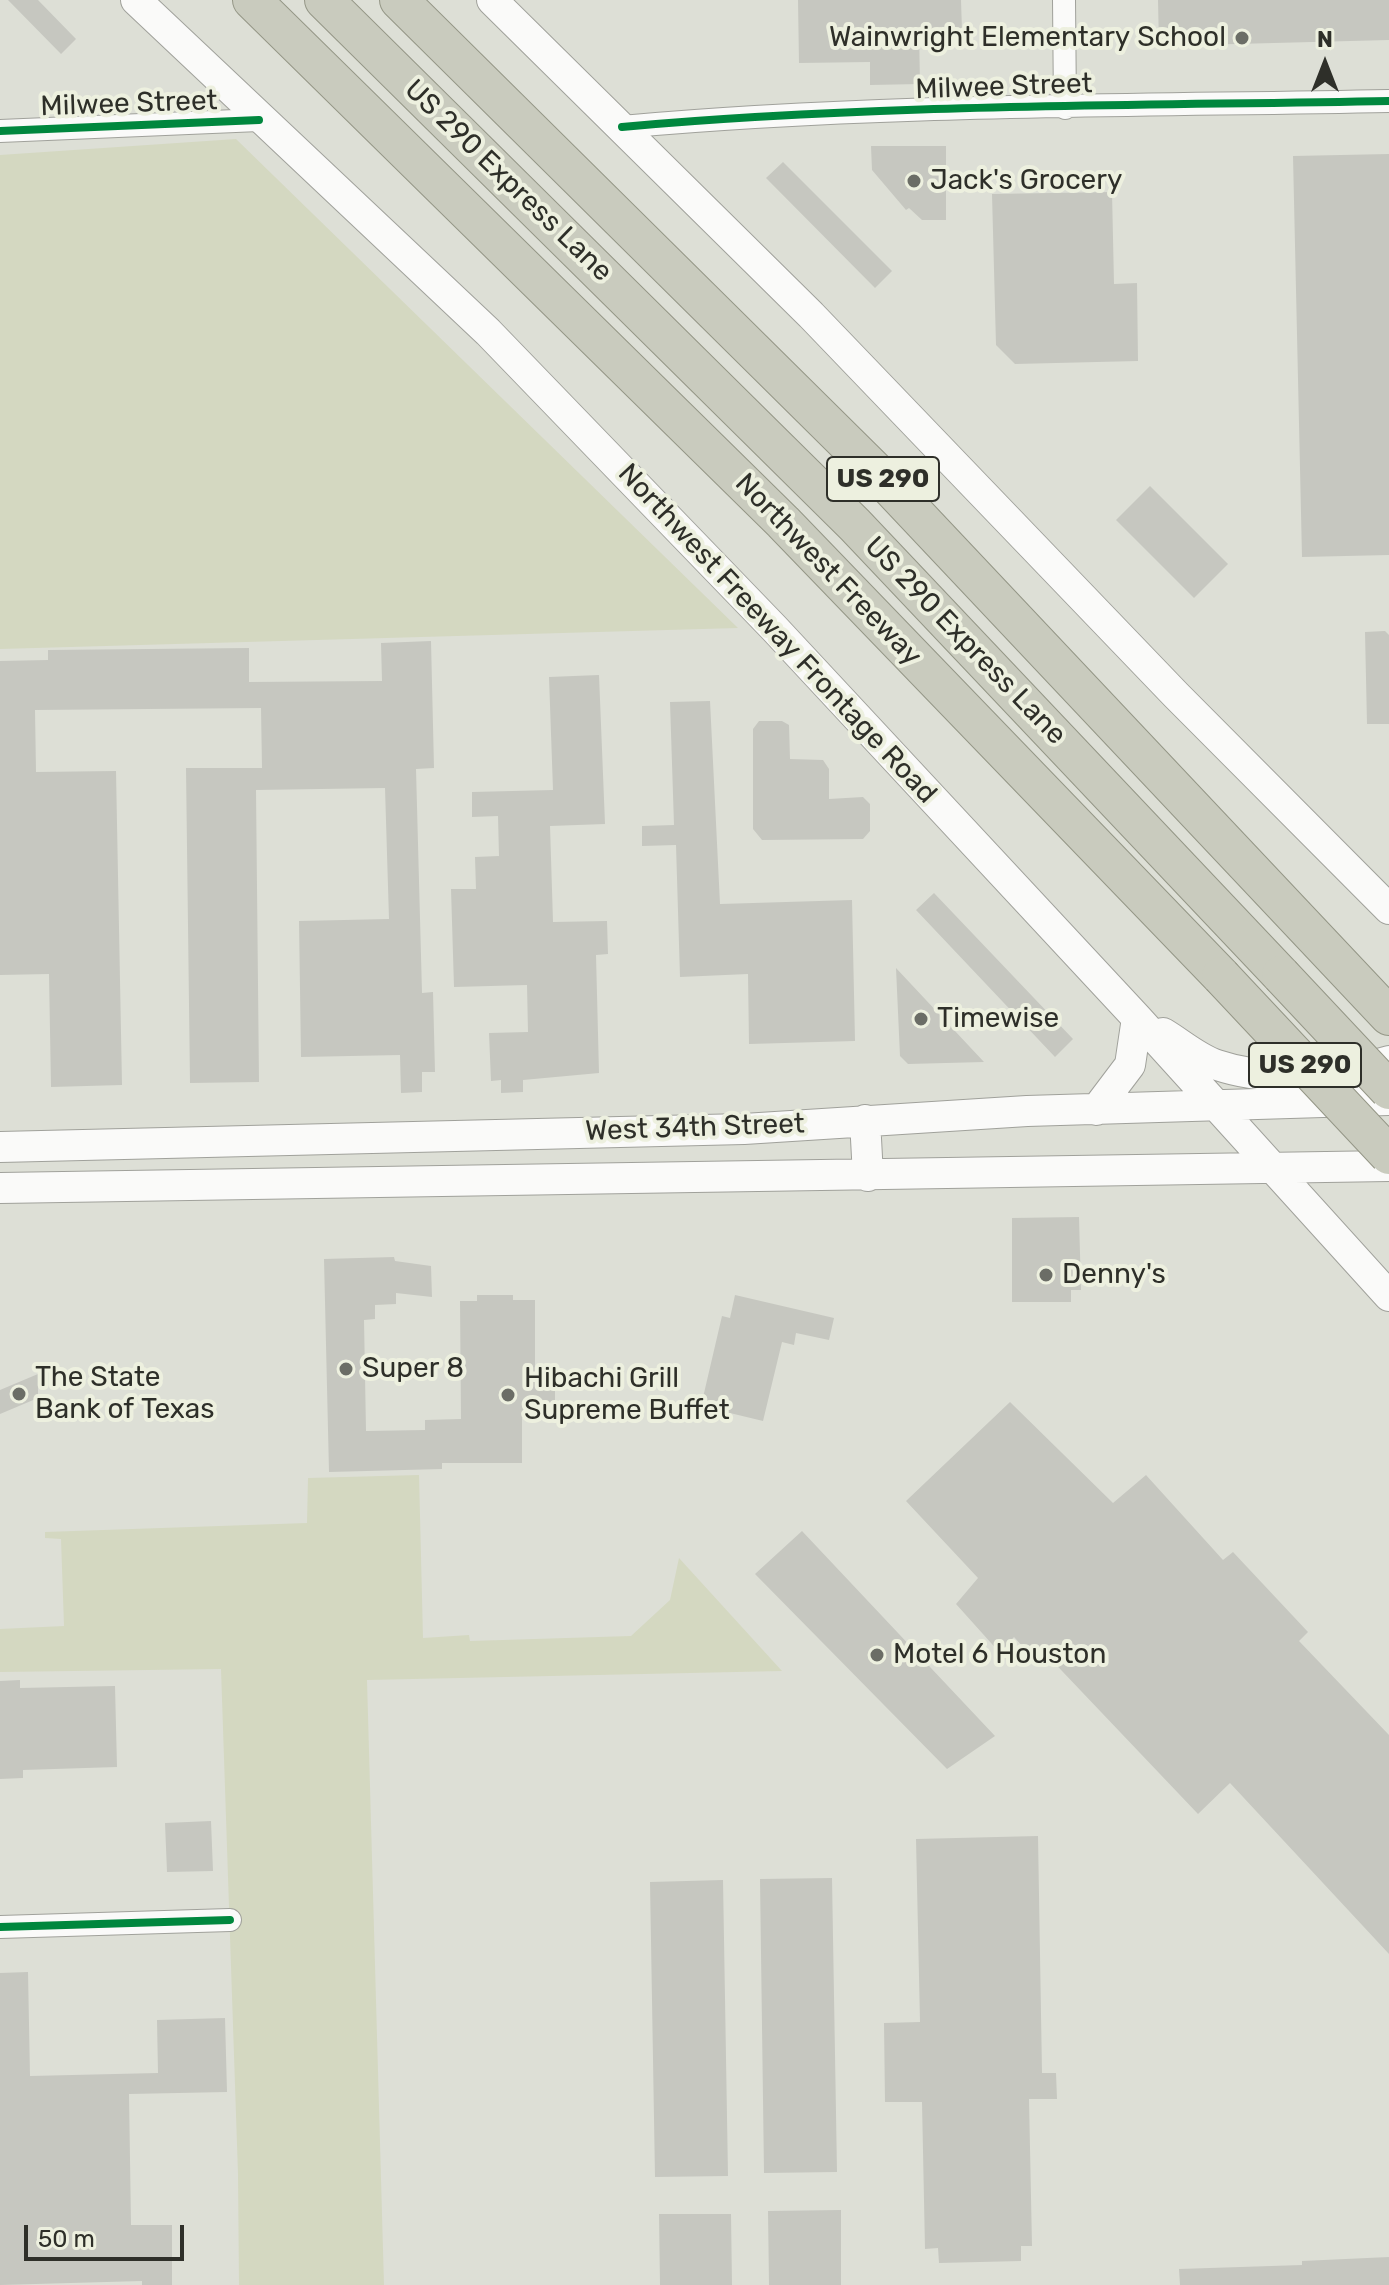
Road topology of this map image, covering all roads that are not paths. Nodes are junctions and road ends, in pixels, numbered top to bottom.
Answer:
1 (136, 0) edge
2 (252, 0) edge
3 (324, 0) edge
4 (399, 0) edge
5 (492, 0) edge
6 (1064, 0) edge
7 (1389, 101) edge
8 (1065, 108) junction
9 (259, 120) junction
10 (622, 127) junction
11 (0, 131) edge
12 (1389, 909) edge
13 (1389, 1016) edge
14 (1137, 1018) junction
15 (1389, 1061) edge
16 (1389, 1090) edge
17 (1389, 1100) edge
18 (1215, 1106) junction
19 (1096, 1110) junction
20 (865, 1120) junction
21 (337, 1138) junction
22 (0, 1147) edge
23 (1389, 1155) edge
24 (1389, 1166) edge
25 (1275, 1168) junction
26 (868, 1176) junction
27 (338, 1181) junction
28 (0, 1188) edge
29 (1389, 1296) edge
30 (230, 1920) dead end
31 (0, 1927) edge

1 - 9 main road, Northwest Freeway Frontage Road
2 - 23 highway, Northwest Freeway / US 290, bridge
3 - 16 highway, US 290 Express Lane, bridge
4 - 13 highway, US 290
5 - 10 main road
6 - 8 street
7 - 8 street, Milwee Street
8 - 10 street, Milwee Street
9 - 11 street, Milwee Street
9 - 14 main road, Northwest Freeway Frontage Road
10 - 12 main road
14 - 15 main road
14 - 18 main road, Northwest Freeway Frontage Road
14 - 19 main road
17 - 18 main road, West 34th Street
18 - 19 main road, West 34th Street
18 - 25 main road, Northwest Freeway Frontage Road
19 - 20 main road, West 34th Street
20 - 21 main road, West 34th Street
20 - 26 main road
21 - 22 main road, West 34th Street
21 - 27 main road
24 - 25 main road, West 34th Street
25 - 26 main road, West 34th Street
25 - 29 main road, Northwest Freeway Frontage Road
26 - 27 main road, West 34th Street
27 - 28 main road, West 34th Street
30 - 31 street

